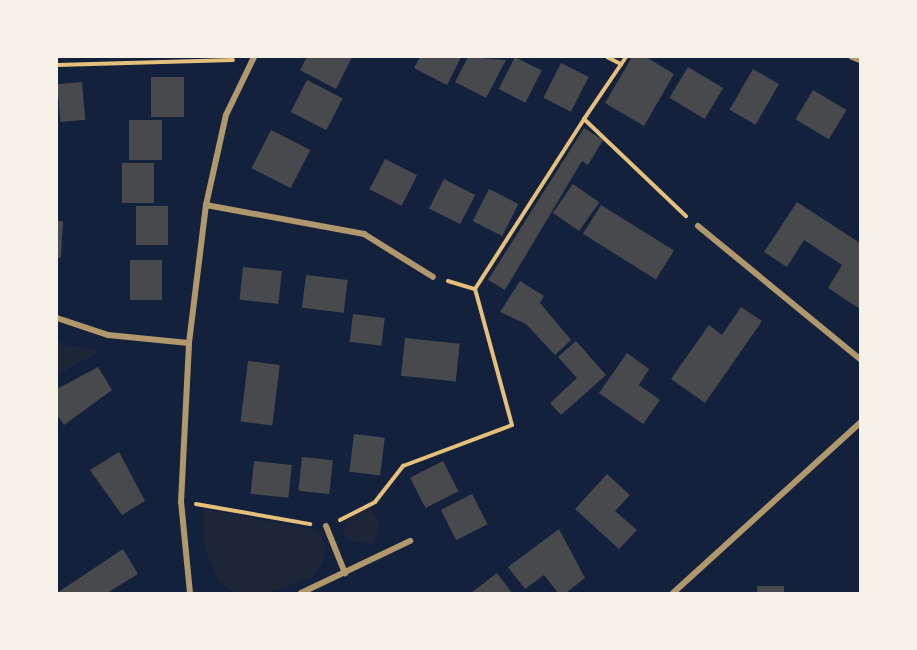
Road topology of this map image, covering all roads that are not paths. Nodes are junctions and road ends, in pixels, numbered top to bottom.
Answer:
1 (852, 57) edge
2 (253, 58) edge
3 (860, 60) edge
4 (206, 205) junction
5 (698, 226) road end
6 (433, 277) road end
7 (57, 318) edge
8 (189, 343) junction
9 (860, 359) edge
10 (860, 423) edge
11 (326, 526) road end
12 (410, 541) dead end
13 (345, 573) junction
14 (190, 593) edge
15 (301, 593) edge
16 (672, 593) edge

1 - 3 street
2 - 4 street
4 - 6 street
4 - 8 street
5 - 9 street
7 - 8 street
8 - 14 street
10 - 16 street
11 - 13 street
12 - 13 street
13 - 15 street

